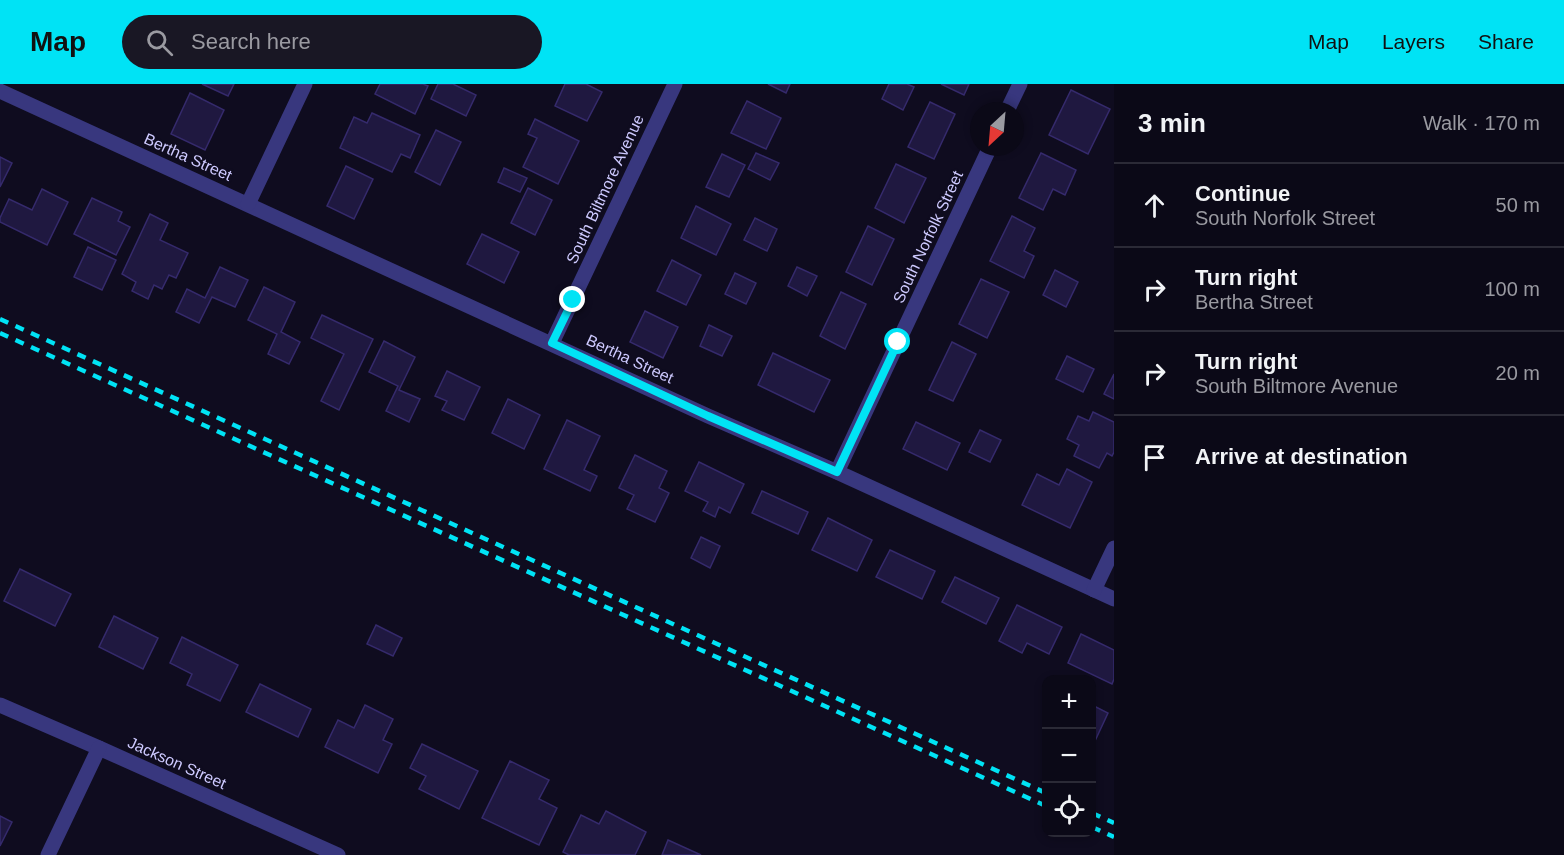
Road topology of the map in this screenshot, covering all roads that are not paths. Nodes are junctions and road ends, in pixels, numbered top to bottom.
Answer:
1 (305, 84) edge
2 (675, 84) edge
3 (1020, 84) edge
4 (0, 91) edge
5 (1011, 102) edge
6 (986, 156) edge
7 (248, 204) junction
8 (552, 343) junction
9 (837, 472) junction
10 (1114, 548) edge
11 (1094, 590) junction
12 (1114, 599) edge
13 (0, 705) edge
14 (99, 748) junction
15 (48, 855) edge
16 (338, 855) edge

1 - 7 street
2 - 8 street, South Biltmore Avenue
3 - 5 street
4 - 7 street, Bertha Street
6 - 9 street, South Norfolk Street
7 - 8 street, Bertha Street
8 - 9 street, Bertha Street
9 - 11 street, Bertha Street
10 - 11 street
11 - 12 street, Bertha Street
13 - 14 street, Jackson Street
14 - 15 street
14 - 16 street, Jackson Street

